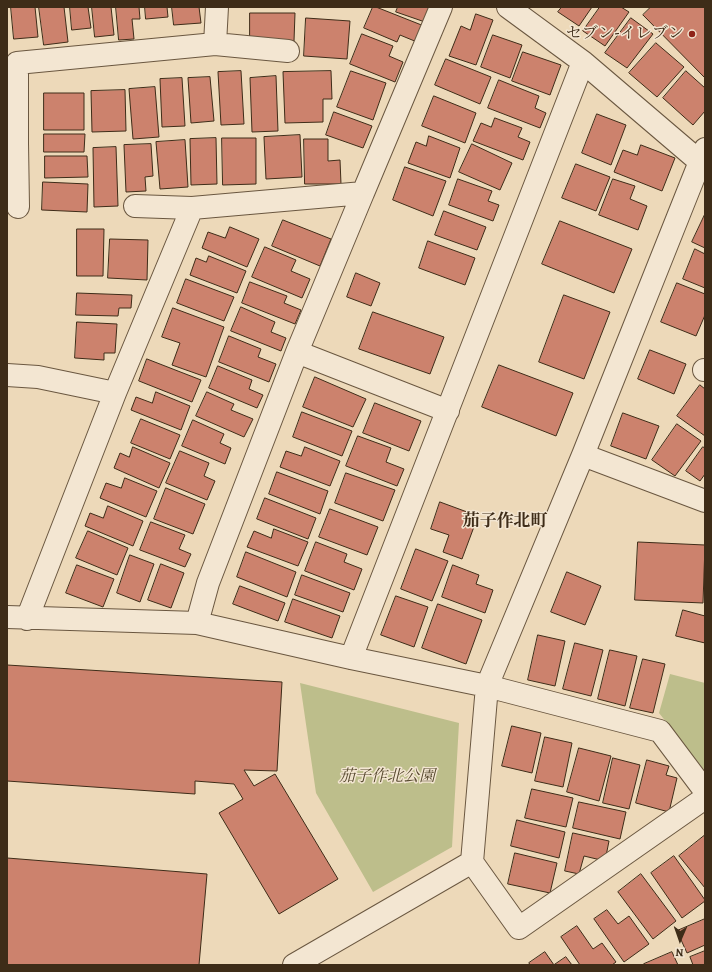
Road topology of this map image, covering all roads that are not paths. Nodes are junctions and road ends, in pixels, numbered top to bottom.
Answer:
1 (217, 7) edge
2 (441, 7) edge
3 (508, 7) edge
4 (215, 44) junction
5 (288, 51) dead end
6 (583, 62) junction
7 (12, 144) edge
8 (702, 155) edge
9 (363, 193) junction
10 (135, 206) dead end
11 (18, 207) dead end
12 (192, 208) junction
13 (297, 352) junction
14 (7, 375) edge
15 (115, 393) junction
16 (448, 411) junction
17 (583, 455) junction
18 (705, 501) edge
19 (17, 618) edge
20 (197, 623) junction
21 (351, 658) junction
22 (487, 686) junction
23 (705, 791) edge
24 (705, 798) edge
25 (472, 862) junction
26 (294, 965) edge

1 - 4 street
2 - 9 street
3 - 6 street
4 - 5 street
4 - 7 street
6 - 8 street
6 - 16 street
7 - 11 street
8 - 17 street
9 - 12 street
9 - 13 street
10 - 12 street
12 - 15 street
13 - 16 street
13 - 20 street
14 - 15 street
15 - 19 street
16 - 21 street
17 - 18 street
17 - 22 street
19 - 20 street
20 - 21 street
21 - 22 street
22 - 23 street
22 - 25 street
24 - 25 street
25 - 26 street

